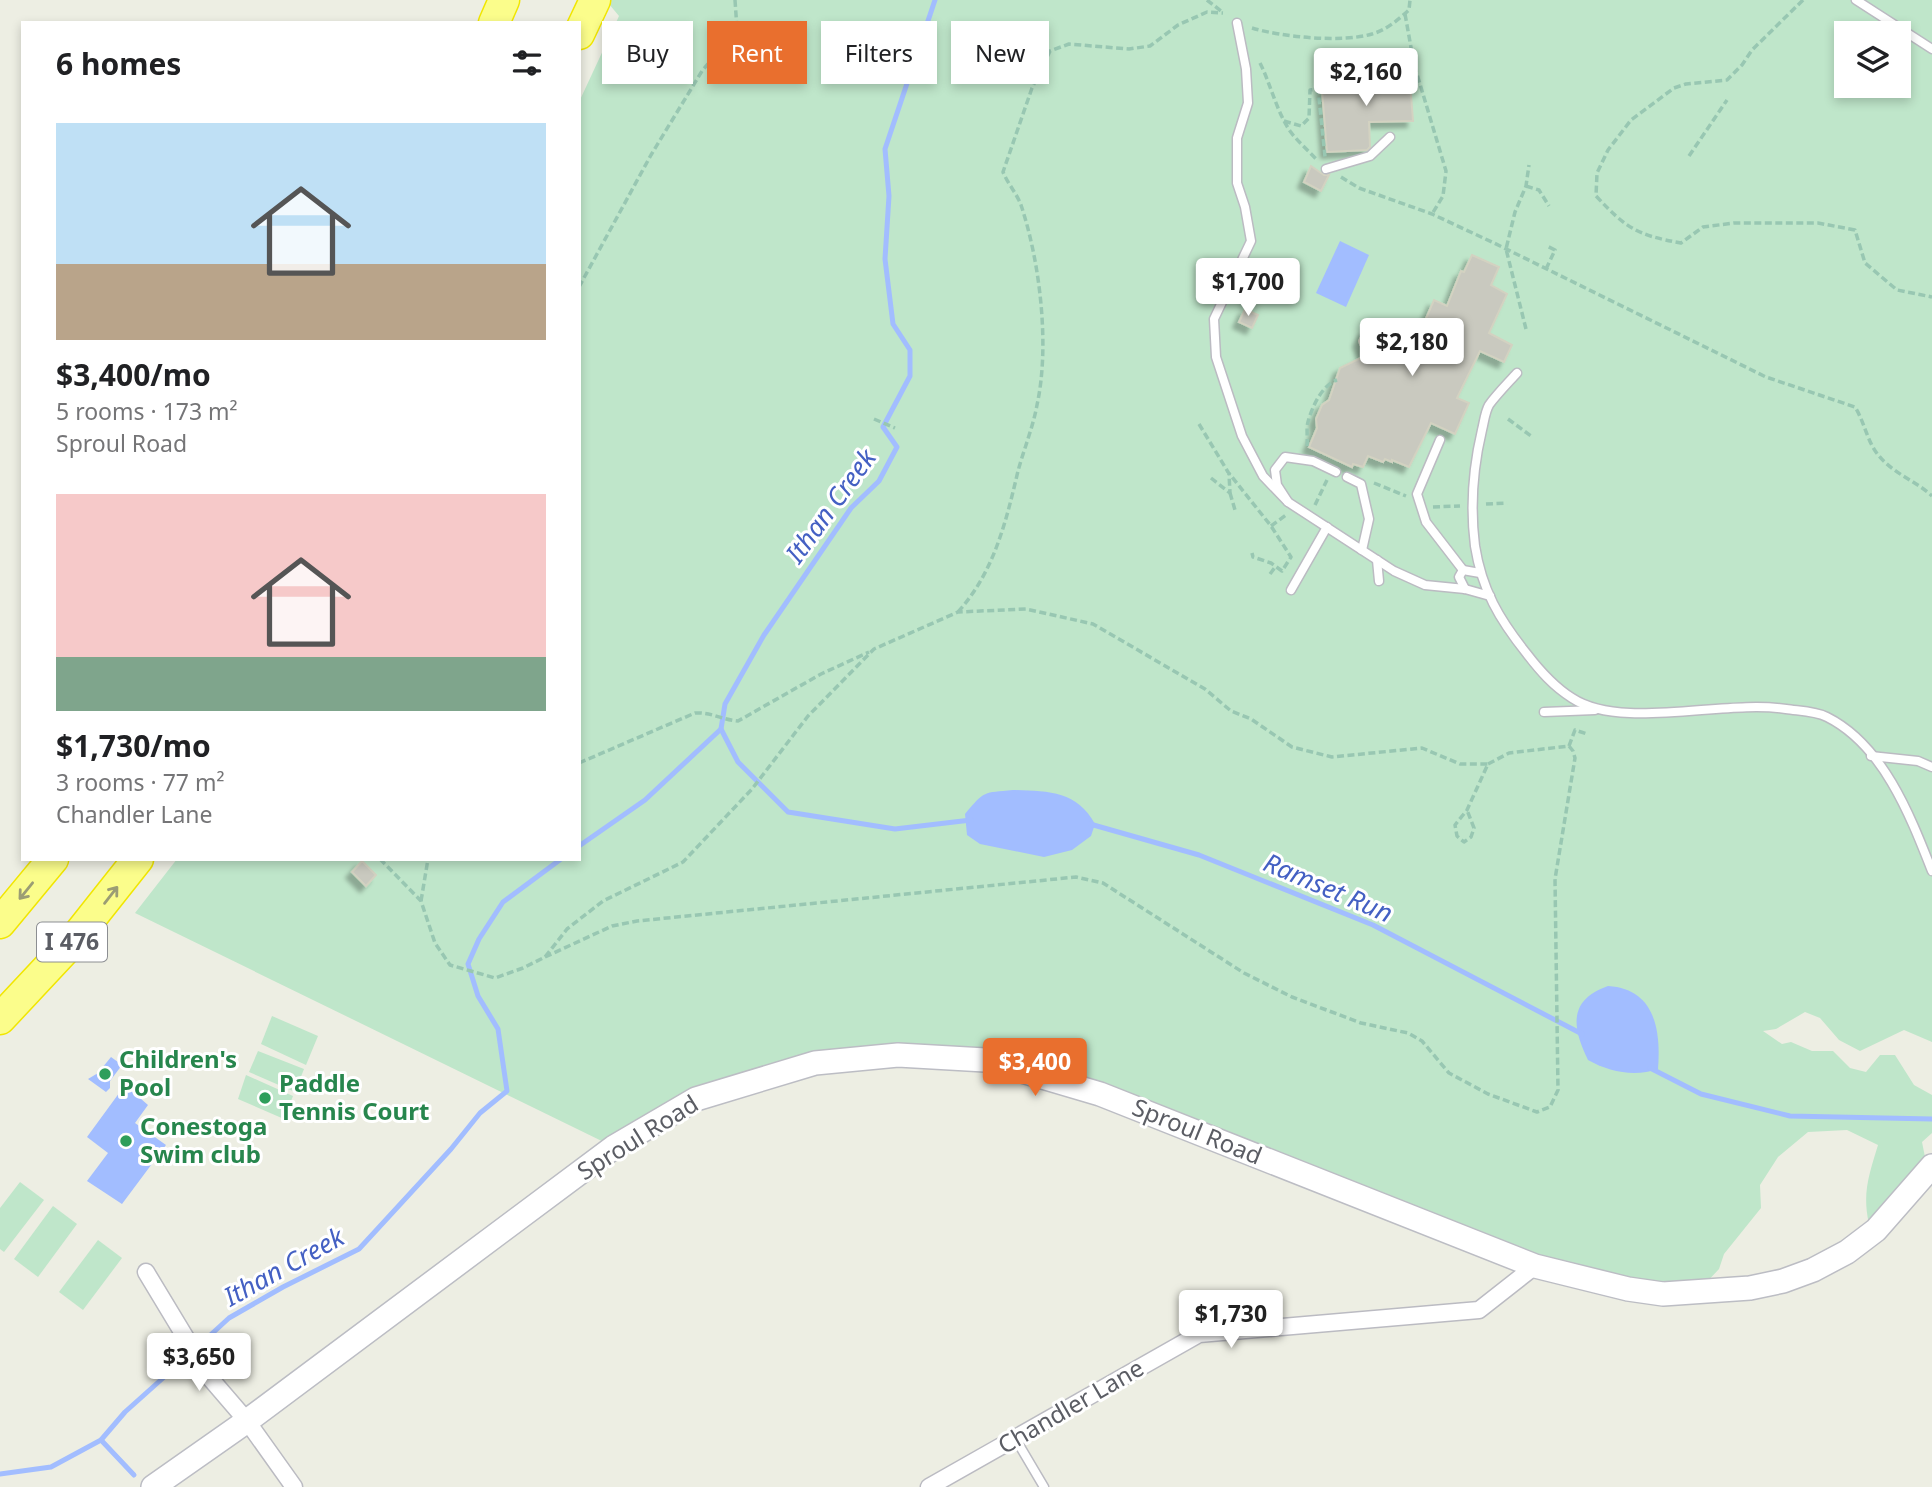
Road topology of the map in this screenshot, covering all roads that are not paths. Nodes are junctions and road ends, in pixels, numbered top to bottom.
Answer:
1 (504, 0) edge
2 (595, 0) edge
3 (1856, 0) edge
4 (495, 21) edge
5 (1237, 23) road end
6 (581, 30) edge
7 (1932, 49) edge
8 (1391, 137) dead end
9 (1326, 169) road end
10 (1517, 373) dead end
11 (1440, 440) dead end
12 (1334, 470) road end
13 (1347, 477) dead end
14 (1288, 502) junction
15 (1327, 527) junction
16 (1362, 550) junction
17 (1377, 560) junction
18 (1463, 570) junction
19 (1479, 573) junction
20 (1379, 581) dead end
21 (1465, 589) junction
22 (1290, 590) dead end
23 (1490, 596) junction
24 (1601, 710) junction
25 (1544, 712) dead end
26 (1871, 755) junction
27 (1932, 767) edge
28 (50, 861) edge
29 (136, 861) edge
30 (1932, 870) edge
31 (0, 923) edge
32 (0, 1019) edge
33 (1932, 1166) edge
34 (1535, 1266) junction
35 (146, 1272) dead end
36 (247, 1421) junction
37 (1015, 1438) junction
38 (153, 1487) edge
39 (294, 1487) edge
40 (929, 1487) edge
41 (1044, 1487) edge

1 - 4 highway
2 - 6 highway
3 - 7 lane
5 - 14 lane
8 - 9 lane
10 - 19 lane
11 - 18 lane
12 - 14 lane
13 - 16 lane
14 - 15 lane
15 - 16 lane
15 - 22 lane
16 - 17 lane
17 - 20 lane
17 - 21 lane
18 - 19 lane
18 - 21 lane
19 - 23 lane
21 - 23 lane
23 - 24 lane
24 - 25 lane
24 - 26 lane
26 - 27 lane
26 - 30 lane
28 -> 31 highway, I 476
32 -> 29 highway, I 476
33 - 34 main road, Sproul Road
34 - 36 main road, Sproul Road
34 - 37 street, Chandler Lane
35 - 36 street
36 - 38 main road, Sproul Road
36 - 39 street
37 - 40 street, Chandler Lane
37 - 41 lane

